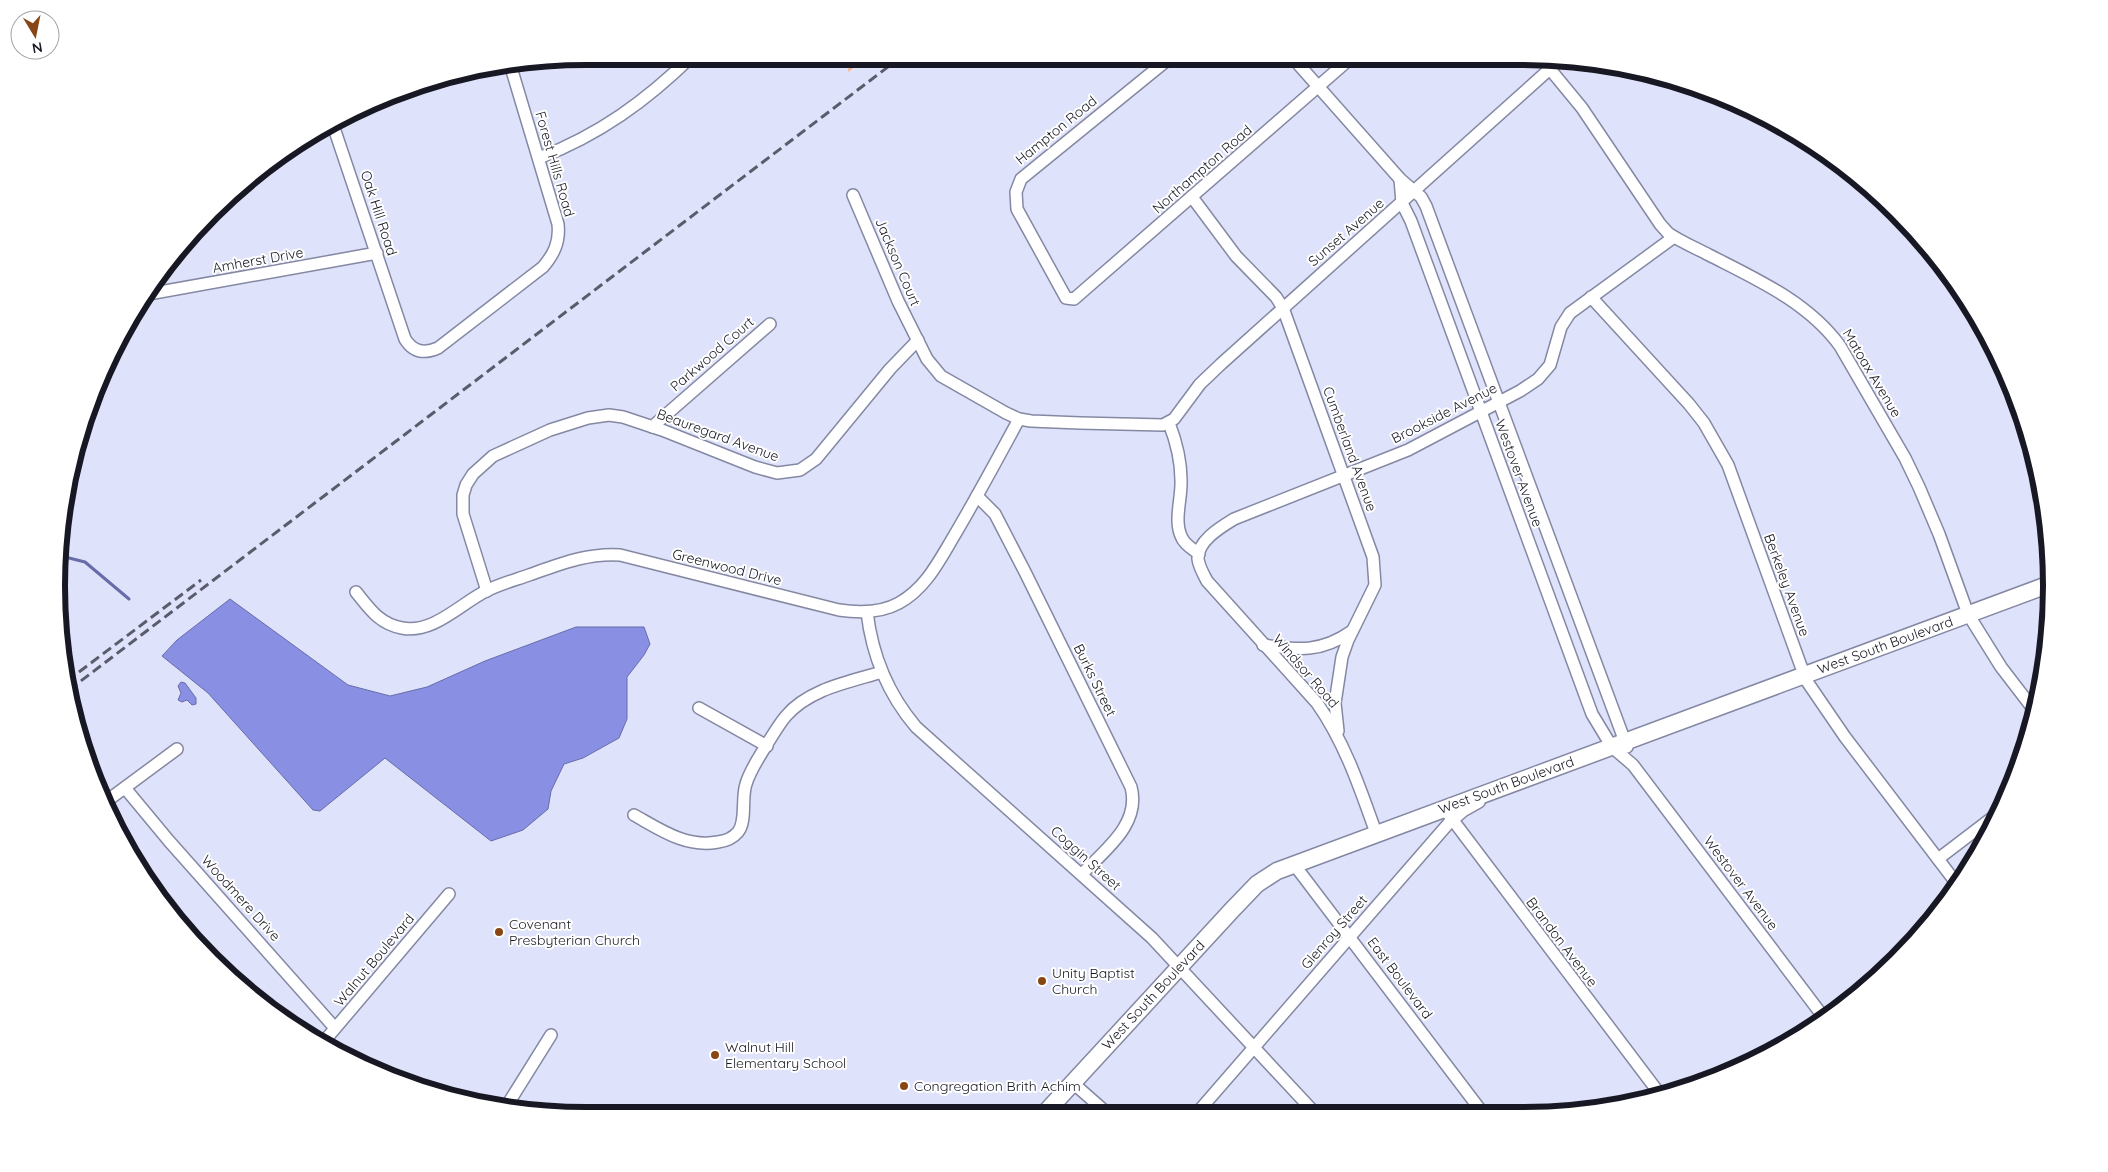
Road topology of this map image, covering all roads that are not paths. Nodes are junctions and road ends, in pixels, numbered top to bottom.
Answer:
1 (683, 65) edge
2 (1161, 65) edge
3 (1299, 65) edge
4 (1343, 65) edge
5 (1547, 66) edge
6 (1553, 66) edge
7 (1550, 69) junction
8 (512, 70) edge
9 (1319, 86) junction
10 (335, 130) edge
11 (539, 158) junction
12 (1400, 178) junction
13 (1415, 191) junction
14 (853, 195) dead end
15 (1192, 197) junction
16 (1402, 203) junction
17 (1674, 237) junction
18 (377, 253) junction
19 (155, 294) edge
20 (1591, 297) junction
21 (1070, 300) joint
22 (1463, 301) junction
23 (1283, 308) junction
24 (1443, 308) junction
25 (397, 314) joint
26 (770, 324) dead end
27 (918, 340) junction
28 (1500, 402) junction
29 (1480, 412) junction
30 (1019, 418) junction
31 (1169, 423) junction
32 (652, 427) junction
33 (1343, 475) junction
34 (977, 496) junction
35 (1542, 516) junction
36 (1521, 524) junction
37 (1199, 554) junction
38 (2043, 587) edge
39 (487, 591) junction
40 (356, 592) dead end
41 (866, 612) junction
42 (1968, 614) junction
43 (1352, 631) junction
44 (1263, 645) junction
45 (882, 672) junction
46 (1804, 675) junction
47 (2029, 704) edge
48 (699, 708) dead end
49 (1339, 738) junction
50 (1619, 744) junction
51 (766, 746) junction
52 (177, 749) dead end
53 (125, 788) junction
54 (111, 799) edge
55 (1448, 814) junction
56 (634, 815) dead end
57 (1985, 823) edge
58 (1376, 833) junction
59 (1938, 859) junction
60 (1293, 863) junction
61 (1082, 874) junction
62 (1953, 878) edge
63 (449, 894) dead end
64 (1350, 937) junction
65 (1179, 966) junction
66 (1820, 1013) edge
67 (336, 1028) junction
68 (551, 1035) dead end
69 (327, 1038) edge
70 (1254, 1047) junction
71 (1073, 1083) junction
72 (1655, 1089) edge
73 (509, 1101) edge
74 (1051, 1107) edge
75 (1099, 1107) edge
76 (1201, 1107) edge
77 (1309, 1107) edge
78 (1478, 1107) edge

1 - 11 street
2 - 21 street, Hampton Road
3 - 9 street, Westover Avenue
4 - 9 street, Northampton Road
5 - 7 street, Matoax Avenue
6 - 7 street, Sunset Avenue
7 - 13 street, Sunset Avenue
7 - 17 street, Matoax Avenue
8 - 11 street, Forest Hills Road
9 - 12 street, Westover Avenue
9 - 15 street, Northampton Road
10 - 18 street, Oak Hill Road
11 - 25 street, Forest Hills Road
12 - 13 street, Westover Avenue
12 - 16 street, Westover Avenue
13 - 16 street, Sunset Avenue
13 - 22 street, Westover Avenue
14 - 27 street, Jackson Court
15 - 21 street, Northampton Road
15 - 23 street, Cumberland Avenue
16 - 23 street, Sunset Avenue
16 - 24 street, Westover Avenue
17 - 20 street, Brookside Avenue
17 - 42 street, Matoax Avenue
18 - 19 street, Amherst Drive
18 - 25 street, Oak Hill Road
20 - 28 street, Brookside Avenue
20 - 46 street, Berkeley Avenue
22 - 24 street
22 - 28 street, Westover Avenue
23 - 31 street, Sunset Avenue
23 - 33 street, Cumberland Avenue
24 - 29 street, Westover Avenue
26 - 32 street, Parkwood Court
27 - 30 street
27 - 32 street, Beauregard Avenue
28 - 29 street, Brookside Avenue
28 - 35 street, Westover Avenue
29 - 33 street, Brookside Avenue
29 - 36 street, Westover Avenue
30 - 31 street
30 - 34 street, Greenwood Drive
31 - 37 street
32 - 39 street, Beauregard Avenue
33 - 37 street, Brookside Avenue
33 - 43 street, Cumberland Avenue
34 - 41 street, Greenwood Drive
34 - 61 street, Burks Street
35 - 36 street
35 - 50 street, Westover Avenue
36 - 50 street, Westover Avenue
37 - 44 street, Windsor Road
38 - 42 street, West South Boulevard
39 - 40 street, Greenwood Drive
39 - 41 street, Greenwood Drive
41 - 45 street, Coggin Street
42 - 46 street, West South Boulevard
42 - 47 street, Matoax Avenue
43 - 44 street
43 - 49 street, Cumberland Avenue
44 - 49 street, Windsor Road
45 - 51 street
45 - 61 street, Coggin Street
46 - 50 street, West South Boulevard
46 - 59 street, Berkeley Avenue
48 - 51 street
49 - 58 street, Windsor Road
50 - 55 street, West South Boulevard
50 - 66 street, Westover Avenue
51 - 56 street
52 - 53 street
53 - 54 street
53 - 67 street, Woodmere Drive
55 - 58 street, West South Boulevard
55 - 64 street, Glenroy Street
55 - 72 street, Brandon Avenue
57 - 59 street
58 - 60 street, West South Boulevard
59 - 62 street, Berkeley Avenue
60 - 64 street, East Boulevard
60 - 65 street, West South Boulevard
61 - 65 street, Coggin Street
63 - 67 street, Walnut Boulevard
64 - 70 street, Glenroy Street
64 - 78 street, East Boulevard
65 - 70 street, Coggin Street
65 - 71 street, West South Boulevard
67 - 69 street, Walnut Boulevard
68 - 73 street
70 - 76 street, Glenroy Street
70 - 77 street, Coggin Street
71 - 74 street, West South Boulevard
71 - 75 street

